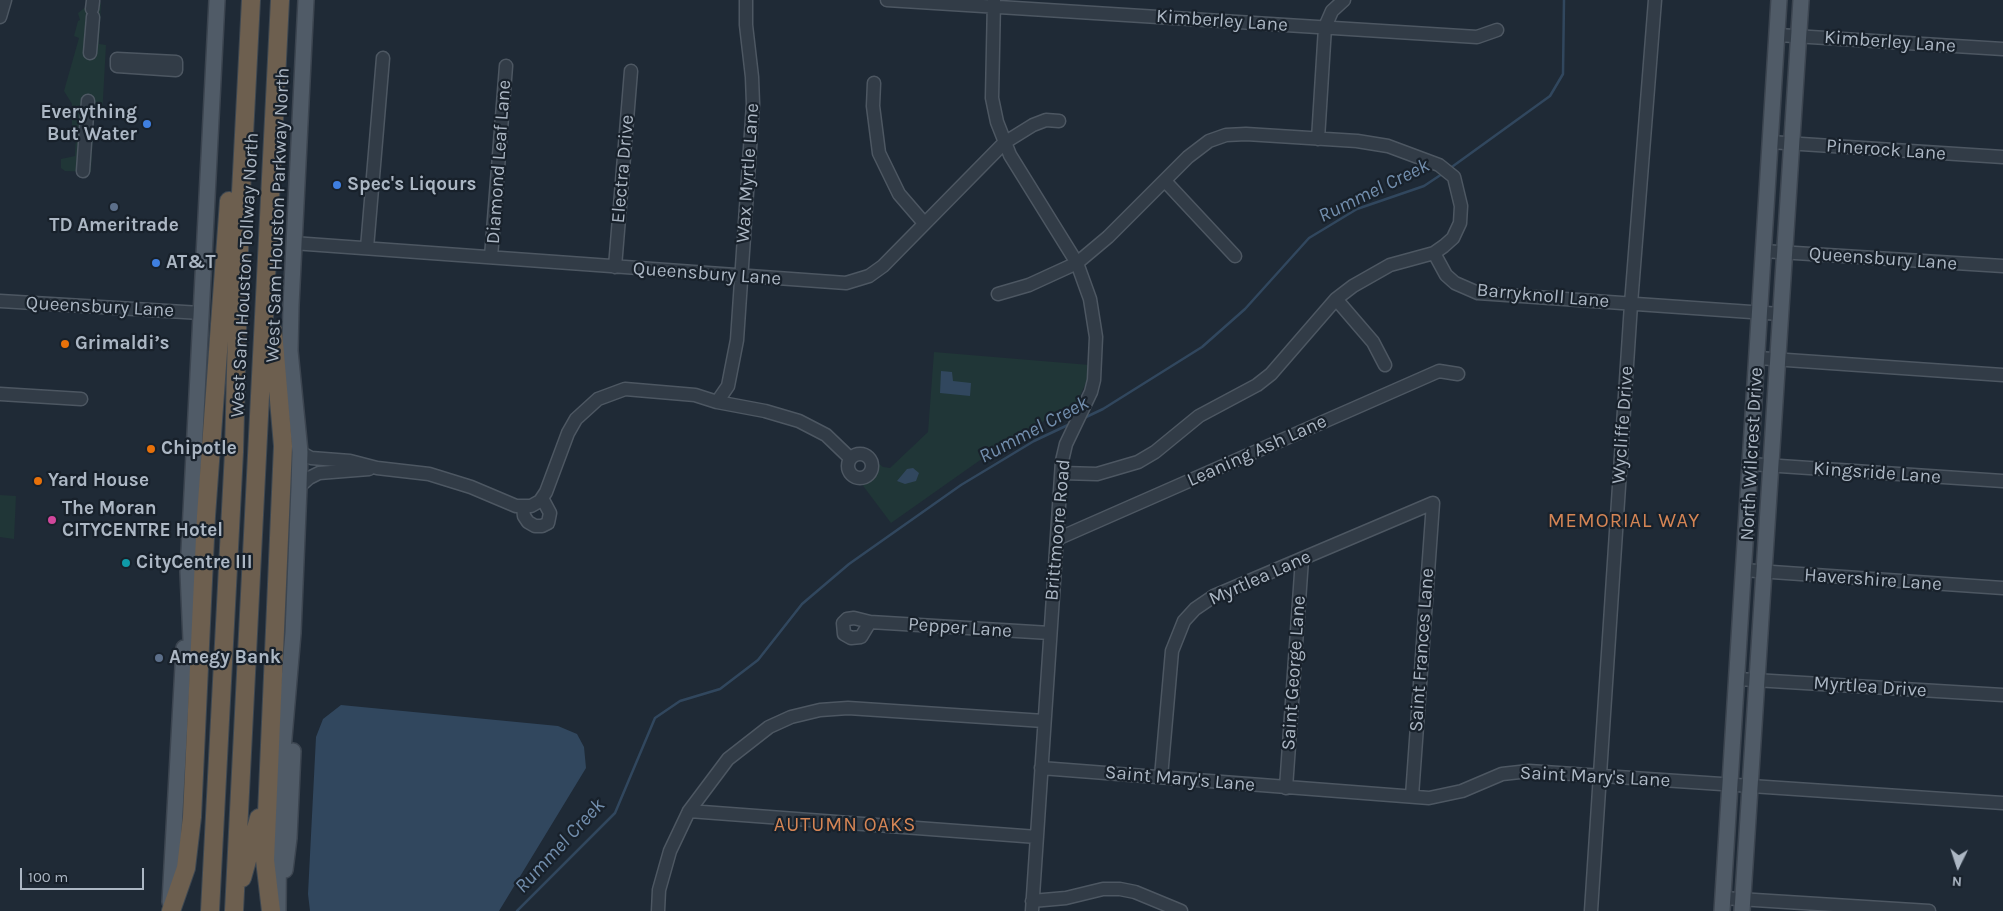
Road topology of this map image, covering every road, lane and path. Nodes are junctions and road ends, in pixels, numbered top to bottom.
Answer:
1 (5, 0) edge
2 (217, 0) edge
3 (251, 0) edge
4 (280, 0) edge
5 (746, 0) edge
6 (887, 0) edge
7 (1344, 0) edge
8 (1655, 0) edge
9 (1779, 0) edge
10 (1801, 0) edge
11 (305, 2) edge
12 (994, 3) edge
13 (93, 9) dead end
14 (0, 17) edge
15 (1325, 27) junction
16 (1497, 30) dead end
17 (1778, 35) junction
18 (1798, 36) junction
19 (2003, 49) edge
20 (90, 53) dead end
21 (382, 58) dead end
22 (506, 66) dead end
23 (631, 71) dead end
24 (247, 77) junction
25 (874, 83) dead end
26 (88, 100) dead end
27 (1059, 121) dead end
28 (1318, 138) junction
29 (1770, 142) junction
30 (1004, 143) junction
31 (1791, 143) junction
32 (2003, 157) edge
33 (83, 171) dead end
34 (1165, 181) junction
35 (271, 188) junction
36 (924, 223) junction
37 (293, 243) junction
38 (367, 248) junction
39 (1763, 251) junction
40 (1784, 252) junction
41 (1434, 253) junction
42 (1236, 256) dead end
43 (491, 257) junction
44 (1077, 263) junction
45 (2003, 266) edge
46 (615, 267) junction
47 (741, 277) junction
48 (998, 294) dead end
49 (1336, 299) junction
50 (0, 301) edge
51 (1631, 304) junction
52 (1759, 312) junction
53 (201, 313) junction
54 (1780, 314) junction
55 (1758, 358) junction
56 (1777, 360) junction
57 (1385, 365) dead end
58 (1458, 374) dead end
59 (2003, 375) edge
60 (0, 394) edge
61 (81, 399) dead end
62 (717, 402) junction
63 (300, 452) junction
64 (850, 458) dead end
65 (1750, 464) junction
66 (1771, 466) junction
67 (377, 468) junction
68 (1062, 473) junction
69 (2003, 481) edge
70 (300, 487) junction
71 (542, 498) junction
72 (1433, 503) joint
73 (523, 507) junction
74 (1057, 538) junction
75 (1302, 559) junction
76 (1743, 570) junction
77 (188, 572) junction
78 (1764, 572) junction
79 (2003, 588) edge
80 (870, 622) dead end
81 (293, 633) junction
82 (1050, 634) junction
83 (1738, 679) junction
84 (1756, 680) junction
85 (199, 690) junction
86 (2003, 695) edge
87 (1044, 721) junction
88 (268, 756) junction
89 (1041, 768) junction
90 (1600, 776) junction
91 (1161, 777) junction
92 (1729, 785) junction
93 (1749, 787) junction
94 (1286, 788) junction
95 (1412, 796) junction
96 (2003, 803) edge
97 (689, 811) junction
98 (1037, 837) junction
99 (1722, 905) edge
100 (1743, 905) edge
101 (1032, 906) edge
102 (170, 911) edge
103 (177, 911) edge
104 (210, 911) edge
105 (228, 911) edge
106 (234, 911) edge
107 (271, 911) edge
108 (279, 911) edge
109 (658, 911) edge
110 (1181, 911) edge
111 (1591, 911) edge
112 (1929, 911) edge

1 - 14 street
2 - 53 main road
3 - 24 highway, West Sam Houston Tollway North
4 - 35 highway, West Sam Houston Tollway North
5 - 47 street, Wax Myrtle Lane
6 - 12 street, Kimberley Lane
7 - 15 street
8 - 51 street, Wycliffe Drive
9 - 17 main road, North Wilcrest Drive
10 - 18 main road, North Wilcrest Drive
11 - 37 main road, West Sam Houston Parkway North
12 - 15 street, Kimberley Lane
12 - 30 street, Brittmoore Road
13 - 20 street
15 - 16 street, Kimberley Lane
15 - 28 street
17 - 18 street, Kimberley Lane
17 - 29 main road, North Wilcrest Drive
18 - 19 street, Kimberley Lane
18 - 31 main road, North Wilcrest Drive
21 - 38 street
22 - 43 street, Diamond Leaf Lane
23 - 46 street, Electra Drive
24 - 85 highway
24 - 104 highway, West Sam Houston Tollway North
25 - 36 street
26 - 33 street
27 - 30 street, Queensbury Lane
28 - 34 street
28 - 41 street
29 - 31 street, Pinerock Lane
29 - 39 main road, North Wilcrest Drive
30 - 36 street, Queensbury Lane
30 - 44 street, Brittmoore Road
31 - 32 street, Pinerock Lane
31 - 40 main road, North Wilcrest Drive
34 - 42 street
34 - 44 street
35 - 88 highway
35 - 106 highway, West Sam Houston Tollway North
36 - 47 street, Queensbury Lane
37 - 38 street, Queensbury Lane
37 - 63 main road, West Sam Houston Parkway North
38 - 43 street, Queensbury Lane
39 - 40 street, Queensbury Lane
39 - 52 main road, North Wilcrest Drive
40 - 45 street, Queensbury Lane
40 - 54 main road, North Wilcrest Drive
41 - 49 street
41 - 51 street, Barryknoll Lane
43 - 46 street, Queensbury Lane
44 - 48 street
44 - 68 street, Brittmoore Road
46 - 47 street, Queensbury Lane
47 - 62 street, Wax Myrtle Lane
49 - 57 street
49 - 68 street
50 - 53 street, Queensbury Lane
51 - 52 street, Barryknoll Lane
51 - 90 street, Wycliffe Drive
52 - 54 street, Barryknoll Lane
52 - 55 main road, North Wilcrest Drive
53 - 77 main road
54 - 56 main road, North Wilcrest Drive
55 - 56 street
55 - 65 main road, North Wilcrest Drive
56 - 59 street
56 - 66 main road, North Wilcrest Drive
58 - 74 street, Leaning Ash Lane
60 - 61 street
62 - 64 street
62 - 71 street
63 - 67 street
63 - 70 main road, West Sam Houston Parkway North
65 - 66 street, Kingsride Lane
65 - 76 main road, North Wilcrest Drive
66 - 69 street, Kingsride Lane
66 - 78 main road, North Wilcrest Drive
67 - 70 street
67 - 73 street
68 - 74 street, Brittmoore Road
70 - 81 main road, West Sam Houston Parkway North
71 - 73 street
71 - 73 street
72 - 75 street, Myrtlea Lane
72 - 95 street, Saint Frances Lane
74 - 82 street, Brittmoore Road
75 - 91 street, Myrtlea Lane
75 - 94 street, Saint George Lane
76 - 78 street, Havershire Lane
76 - 83 main road, North Wilcrest Drive
77 - 102 main road
77 - 103 main road
78 - 79 street, Havershire Lane
78 - 84 main road, North Wilcrest Drive
80 - 82 street, Pepper Lane
81 - 108 main road, West Sam Houston Parkway North
81 - 108 main road
82 - 87 street, Brittmoore Road
83 - 84 street, Myrtlea Drive
83 - 92 main road, North Wilcrest Drive
84 - 86 street, Myrtlea Drive
84 - 93 main road, North Wilcrest Drive
85 - 102 highway
85 - 105 highway
87 - 89 street, Brittmoore Road
87 - 97 street
88 - 105 highway
88 - 107 highway
89 - 91 street, Saint Mary's Lane
89 - 98 street, Brittmoore Road
90 - 92 street, Saint Mary's Lane
90 - 95 street, Saint Mary's Lane
90 - 111 street, Wycliffe Drive
91 - 94 street, Saint Mary's Lane
92 - 93 street, Saint Mary's Lane
92 - 99 main road, North Wilcrest Drive
93 - 96 street, Saint Mary's Lane
93 - 100 main road, North Wilcrest Drive
94 - 95 street, Saint Mary's Lane
97 - 98 street
97 - 109 street
98 - 101 street, Brittmoore Road
99 - 100 street
100 - 112 street
101 - 110 street

